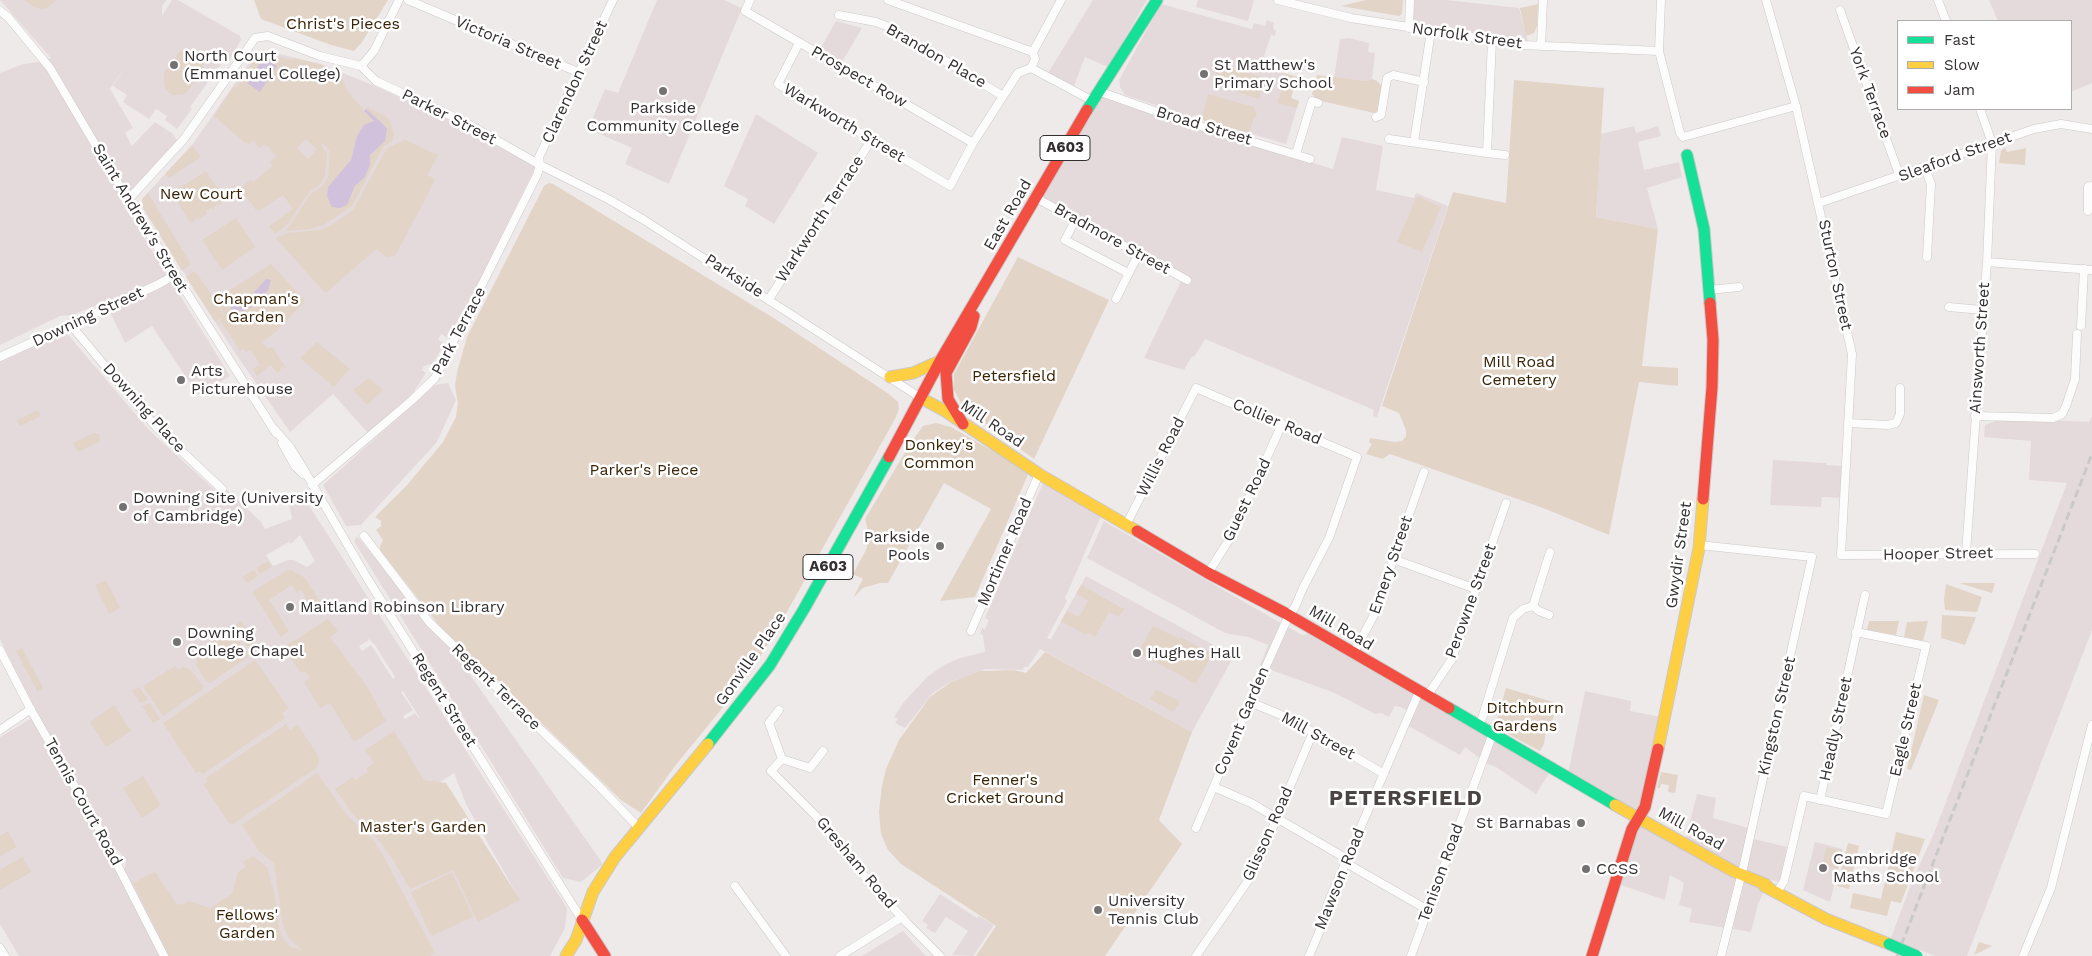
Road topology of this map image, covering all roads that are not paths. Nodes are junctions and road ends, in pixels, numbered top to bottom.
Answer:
1 (399, 0) edge
2 (408, 0) edge
3 (613, 0) edge
4 (750, 0) edge
5 (888, 0) edge
6 (1061, 0) edge
7 (1157, 0) edge
8 (1278, 0) edge
9 (1410, 0) edge
10 (1543, 0) edge
11 (1661, 0) edge
12 (1766, 0) edge
13 (1938, 0) edge
14 (1840, 10) dead end
15 (0, 11) edge
16 (839, 15) dead end
17 (1946, 20) edge
18 (1408, 28) junction
19 (1431, 31) junction
20 (1492, 40) junction
21 (799, 43) junction
22 (1541, 46) junction
23 (1033, 52) junction
24 (1659, 52) junction
25 (361, 66) junction
26 (1031, 68) junction
27 (580, 73) junction
28 (1424, 82) junction
29 (1003, 96) junction
30 (1095, 96) junction
31 (1318, 102) dead end
32 (1796, 106) junction
33 (1980, 110) edge
34 (1376, 117) dead end
35 (2092, 129) edge
36 (1389, 139) dead end
37 (872, 140) junction
38 (1414, 142) junction
39 (974, 143) junction
40 (1992, 143) junction
41 (1487, 153) junction
42 (1296, 154) junction
43 (1505, 155) dead end
44 (1687, 155) dead end
45 (1310, 159) dead end
46 (540, 165) junction
47 (1926, 168) junction
48 (1900, 177) junction
49 (2092, 186) edge
50 (1036, 198) junction
51 (128, 200) junction
52 (1819, 203) junction
53 (2088, 211) dead end
54 (1076, 219) junction
55 (1138, 252) junction
56 (1927, 257) dead end
57 (1987, 262) junction
58 (2088, 269) edge
59 (1128, 273) junction
60 (175, 275) junction
61 (1187, 280) dead end
62 (1739, 287) dead end
63 (1709, 290) junction
64 (769, 299) junction
65 (978, 299) junction
66 (1116, 299) dead end
67 (1949, 307) dead end
68 (1982, 310) junction
69 (70, 324) junction
70 (2081, 326) dead end
71 (2077, 334) dead end
72 (0, 357) edge
73 (940, 360) junction
74 (890, 377) junction
75 (1196, 388) joint
76 (1900, 388) dead end
77 (921, 398) junction
78 (1975, 416) junction
79 (1848, 423) junction
80 (963, 424) junction
81 (1282, 424) junction
82 (1357, 457) joint
83 (1424, 472) dead end
84 (1039, 474) junction
85 (310, 482) junction
86 (222, 489) dead end
87 (1506, 503) dead end
88 (1126, 525) junction
89 (364, 536) dead end
90 (1699, 545) junction
91 (1550, 552) dead end
92 (1966, 553) junction
93 (2035, 554) dead end
94 (1841, 556) joint
95 (1393, 559) junction
96 (1208, 573) junction
97 (1476, 589) junction
98 (1865, 595) dead end
99 (1533, 606) junction
100 (1550, 615) dead end
101 (1289, 616) junction
102 (971, 630) dead end
103 (1856, 632) junction
104 (0, 650) edge
105 (1353, 654) junction
106 (1423, 694) junction
107 (1250, 702) junction
108 (31, 709) junction
109 (779, 710) dead end
110 (1480, 725) junction
111 (2092, 725) edge
112 (0, 730) edge
113 (1313, 732) junction
114 (1493, 733) junction
115 (823, 751) dead end
116 (782, 759) junction
117 (1384, 774) junction
118 (1214, 787) junction
119 (1820, 800) junction
120 (1276, 818) junction
121 (1639, 818) junction
122 (639, 828) junction
123 (1196, 828) dead end
124 (1346, 861) junction
125 (1745, 872) junction
126 (735, 886) dead end
127 (1773, 890) junction
128 (1428, 910) junction
129 (902, 917) junction
130 (582, 920) junction
131 (0, 948) edge
132 (5, 956) edge
133 (164, 956) edge
134 (566, 956) edge
135 (605, 956) edge
136 (786, 956) edge
137 (840, 956) edge
138 (940, 956) edge
139 (1196, 956) edge
140 (1309, 956) edge
141 (1411, 956) edge
142 (1592, 956) edge
143 (1721, 956) edge
144 (1917, 956) edge
145 (2023, 956) edge

1 - 25 street
2 - 27 street, Victoria Street
3 - 27 street, Clarendon Street
4 - 21 street, Prospect Row
5 - 23 street
6 - 23 street
7 - 30 street, East Road / A603
8 - 18 street, Norfolk Street
9 - 18 street
10 - 22 street
11 - 24 street
12 - 32 street, Sturton Street
13 - 17 street
14 - 48 street, York Terrace
15 - 51 street, Saint Andrew's Street
16 - 29 street, Brandon Place
18 - 19 street, Norfolk Street
19 - 20 street, Norfolk Street
19 - 28 street
20 - 22 street, Norfolk Street
20 - 41 street
21 - 37 street, Warkworth Street
21 - 39 street, Prospect Row
22 - 24 street, Norfolk Street
23 - 26 street
24 - 32 street
25 - 46 street, Parker Street
25 - 51 street
26 - 29 street
26 - 30 street, Broad Street
27 - 46 street, Clarendon Street
28 - 34 street
28 - 38 street
29 - 39 street
30 - 42 street, Broad Street
30 - 50 street, East Road / A603
31 - 42 street
32 - 52 street, Sturton Street
33 - 40 street
35 - 40 street, Sleaford Street
36 - 38 street
37 - 39 street, Warkworth Street
37 - 64 street, Warkworth Terrace
38 - 41 street
40 - 47 street, Sleaford Street
40 - 57 street, Ainsworth Street
41 - 43 street
42 - 45 street, Broad Street
44 - 63 street, Gwydir Street
46 - 64 street, Parkside
46 - 85 street, Park Terrace
47 - 48 street, Sleaford Street
47 - 56 street
48 - 52 street, Sleaford Street
49 - 53 street
50 - 54 street, Bradmore Street
50 - 65 street, East Road / A603
51 - 60 street, Saint Andrew's Street
52 - 79 street, Sturton Street
54 - 55 street, Bradmore Street
54 - 59 street
55 - 59 street
55 - 61 street, Bradmore Street
57 - 58 street
57 - 68 street, Ainsworth Street
58 - 70 street
59 - 66 street
60 - 69 street, Downing Street
60 - 85 street, Saint Andrew's Street
62 - 63 street
63 - 90 street, Gwydir Street
64 - 74 street, Parkside
65 - 73 street, East Road / A603
65 - 80 street
67 - 68 street
68 - 78 street, Ainsworth Street
69 - 72 street, Downing Street
69 - 86 street, Downing Place
71 - 78 street
73 - 74 street
73 - 77 street, East Road
74 - 77 street, Parkside
75 - 81 street, Collier Road
75 - 88 street, Willis Road
76 - 79 street
77 - 80 street, Mill Road
77 - 122 street, Gonville Place / A603
78 - 92 street, Ainsworth Street
79 - 94 street, Sturton Street
80 - 84 street, Mill Road
81 - 82 street, Collier Road
81 - 96 street, Guest Road
82 - 101 street, Covent Garden
83 - 95 street, Emery Street
84 - 88 street, Mill Road
84 - 102 street, Mortimer Road
85 - 130 street, Regent Street
87 - 97 street, Perowne Street
88 - 96 street, Mill Road
89 - 122 street, Regent Terrace
90 - 121 street, Gwydir Street
90 - 125 street, Kingston Street
91 - 99 street
92 - 93 street, Hooper Street
92 - 94 street, Hooper Street
95 - 97 street
95 - 105 street, Emery Street
96 - 101 street, Mill Road
97 - 106 street, Perowne Street
98 - 103 street, Headly Street
99 - 100 street
99 - 110 street
101 - 105 street, Mill Road
101 - 107 street, Covent Garden
103 - 119 street, Headly Street
103 - 119 street, Eagle Street
104 - 108 street, Tennis Court Road
105 - 106 street, Mill Road
106 - 110 street, Mill Road
106 - 117 street, Mawson Road
107 - 113 street, Mill Street
107 - 118 street, Covent Garden
108 - 112 street
108 - 133 street, Tennis Court Road
109 - 116 street
110 - 114 street, Mill Road
111 - 145 street
113 - 117 street, Mill Street
113 - 120 street, Glisson Road
114 - 121 street, Mill Road
114 - 128 street, Tenison Road
115 - 116 street
116 - 129 street, Gresham Road
117 - 124 street, Mawson Road
118 - 120 street
118 - 123 street, Covent Garden
119 - 127 street, Headly Street
120 - 124 street
120 - 139 street, Glisson Road
121 - 125 street, Mill Road
121 - 142 street, Gwydir Street
122 - 130 street, Gonville Place / A603
124 - 128 street
124 - 140 street, Mawson Road
125 - 127 street, Mill Road
125 - 143 street, Kingston Street
126 - 136 street
127 - 144 street, Mill Road, bridge
128 - 141 street, Tenison Road
129 - 137 street
129 - 138 street, Gresham Road
130 - 134 street, A603
130 - 135 street
131 - 132 street

